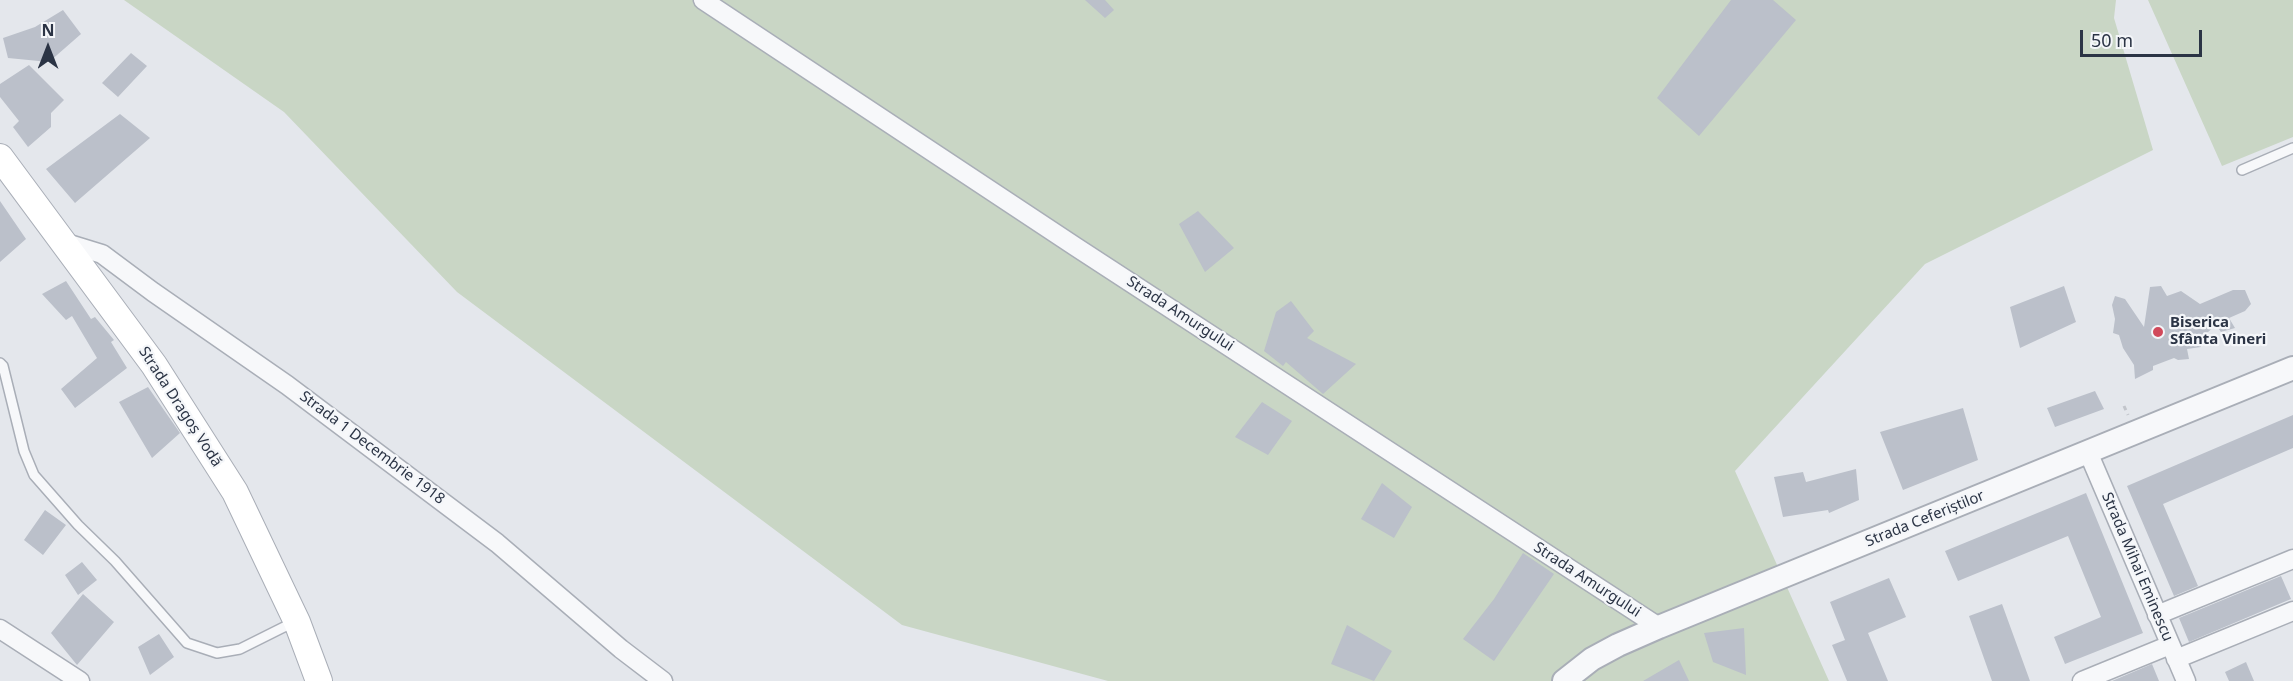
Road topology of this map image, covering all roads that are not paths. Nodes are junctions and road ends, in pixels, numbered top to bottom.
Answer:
1 (703, 0) edge
2 (2293, 148) edge
3 (0, 157) edge
4 (2242, 170) dead end
5 (63, 242) junction
6 (0, 363) edge
7 (2293, 369) edge
8 (2088, 452) junction
9 (2293, 559) edge
10 (2293, 611) edge
11 (2157, 615) junction
12 (297, 622) junction
13 (1659, 627) junction
14 (0, 629) edge
15 (2173, 652) junction
16 (80, 681) edge
17 (319, 681) edge
18 (663, 681) edge
19 (1564, 681) edge
20 (2082, 681) edge
21 (2186, 681) edge

1 - 13 street, Strada Amurgului
2 - 4 lane
3 - 5 main road, Strada Dragoș Vodă
5 - 12 main road, Strada Dragoș Vodă
5 - 18 street, Strada 1 Decembrie 1918
6 - 12 lane
7 - 8 street, Strada Ceferiștilor
8 - 11 street, Strada Mihai Eminescu
8 - 13 street, Strada Ceferiștilor
9 - 11 street
10 - 15 street
11 - 15 street, Strada Mihai Eminescu
12 - 17 main road, Strada Dragoș Vodă
13 - 19 street, Strada Ceferiștilor
14 - 16 street
15 - 20 street
15 - 21 street, Strada Mihai Eminescu

